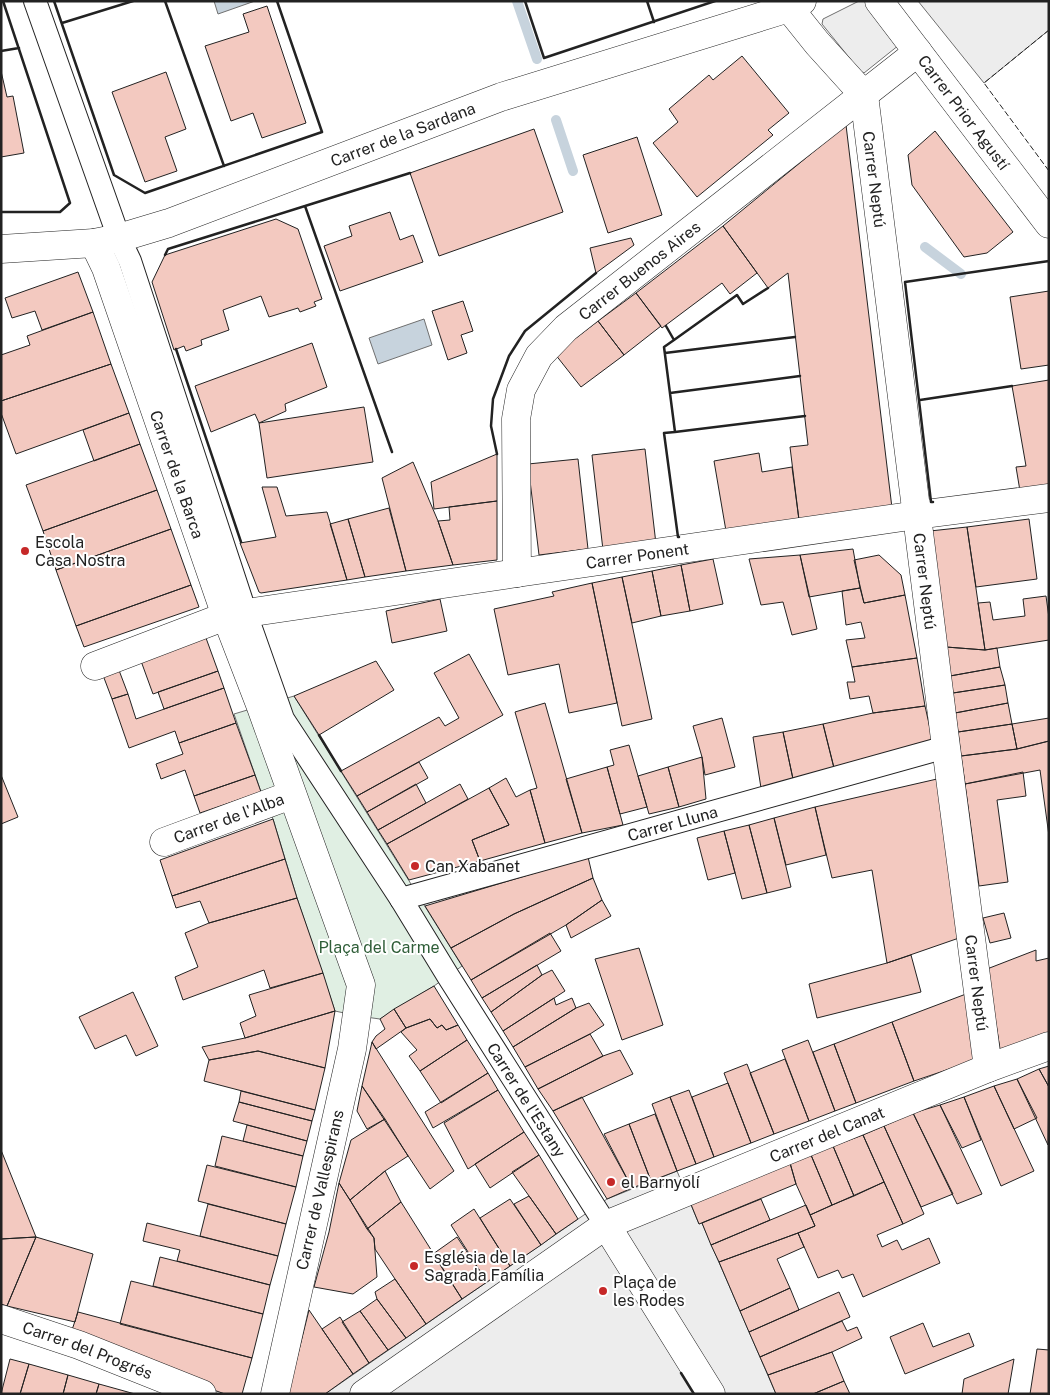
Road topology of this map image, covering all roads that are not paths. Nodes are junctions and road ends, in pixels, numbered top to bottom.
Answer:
1 (35, 1) edge
2 (879, 1) edge
3 (796, 4) edge
4 (918, 52) junction
5 (864, 94) junction
6 (1049, 224) edge
7 (107, 241) junction
8 (1, 249) edge
9 (1049, 498) edge
10 (917, 515) junction
11 (517, 572) junction
12 (236, 615) junction
13 (95, 666) dead end
14 (946, 747) junction
15 (292, 795) junction
16 (164, 842) dead end
17 (401, 899) junction
18 (1049, 1046) edge
19 (988, 1068) junction
20 (606, 1225) junction
21 (1, 1319) edge
22 (202, 1394) edge
23 (274, 1394) edge
24 (364, 1394) edge
25 (711, 1394) edge

1 - 7 street, Carrer de la Barca
2 - 4 street, Carrer Prior Agustí
3 - 5 street
3 - 7 street, Carrer de la Sardana
4 - 5 street, Carrer Buenos Aires
4 - 6 street, Carrer Prior Agustí
5 - 10 street, Carrer Neptú
5 - 11 street, Carrer Buenos Aires
7 - 8 street, Carrer de la Sardana
7 - 12 street, Carrer de la Barca
9 - 10 street, Carrer Ponent
10 - 11 street, Carrer Ponent
10 - 14 street, Carrer Neptú
11 - 12 street, Carrer Ponent
12 - 13 street, Carrer Ponent
12 - 15 street, Carrer de la Barca
12 - 17 street
14 - 17 street, Carrer Lluna
14 - 19 street, Carrer Neptú
15 - 16 street, Carrer de l'Alba
15 - 23 street, Carrer de Vallespirans
17 - 20 street, Carrer de l'Estany
18 - 19 street, Carrer del Canat
19 - 20 street, Carrer del Canat
20 - 24 street
20 - 25 street
21 - 22 street, Carrer del Progrés

